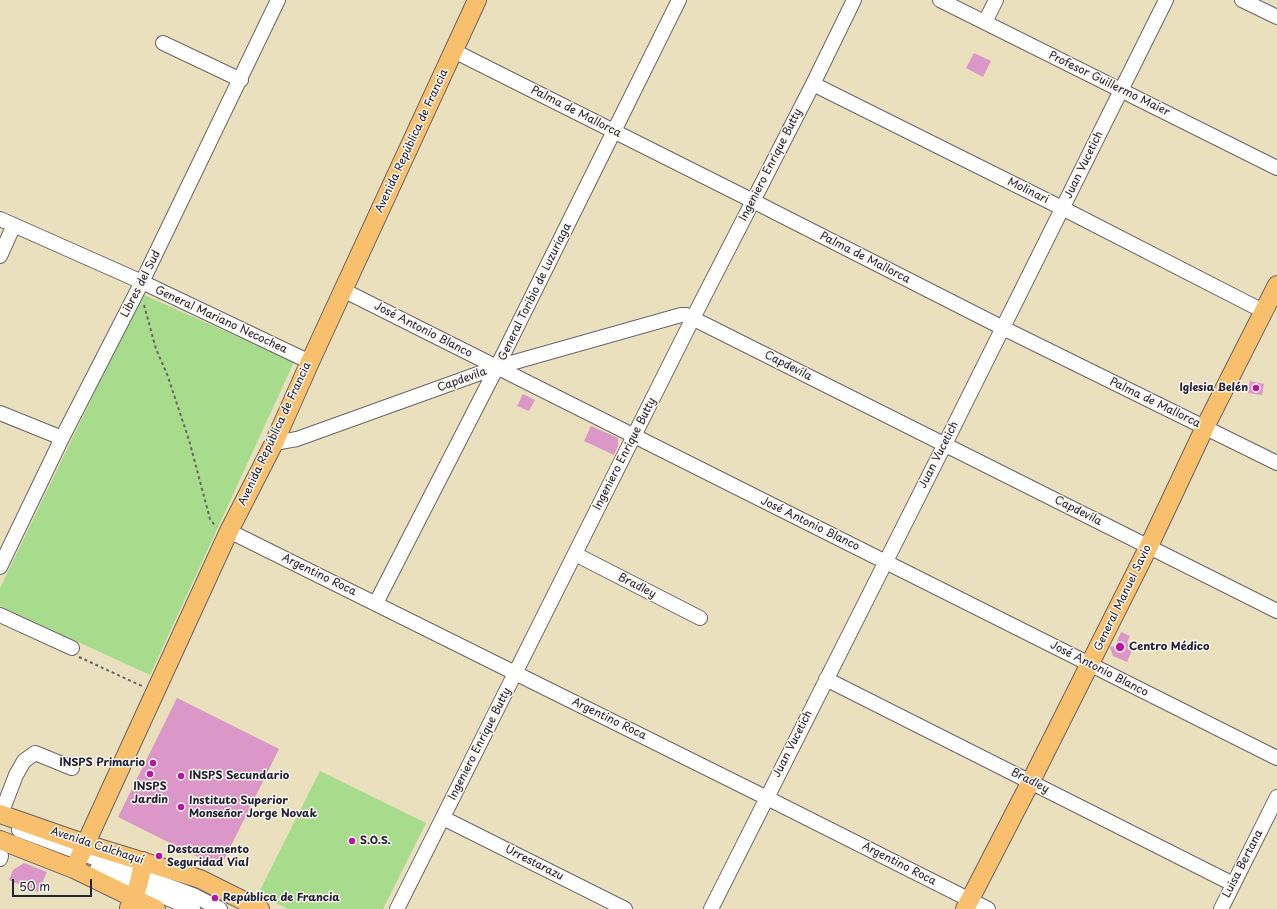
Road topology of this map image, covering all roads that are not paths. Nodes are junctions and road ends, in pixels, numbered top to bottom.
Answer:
1 (278, 0) edge
2 (477, 0) edge
3 (679, 0) edge
4 (854, 0) edge
5 (940, 0) edge
6 (996, 0) edge
7 (1166, 0) edge
8 (1242, 0) edge
9 (1277, 17) edge
10 (985, 22) junction
11 (163, 43) dead end
12 (454, 52) junction
13 (241, 80) junction
14 (813, 84) junction
15 (1121, 90) junction
16 (614, 132) junction
17 (1277, 168) edge
18 (753, 201) junction
19 (1062, 208) junction
20 (0, 219) edge
21 (14, 225) junction
22 (0, 256) edge
23 (142, 282) junction
24 (1277, 284) edge
25 (343, 290) junction
26 (1263, 311) junction
27 (693, 318) junction
28 (1003, 328) junction
29 (310, 362) junction
30 (497, 367) junction
31 (0, 413) edge
32 (1205, 427) junction
33 (634, 436) junction
34 (62, 438) junction
35 (274, 443) junction
36 (945, 444) junction
37 (1277, 463) edge
38 (229, 531) junction
39 (1149, 546) junction
40 (575, 554) junction
41 (885, 562) junction
42 (0, 567) edge
43 (376, 603) junction
44 (1277, 611) edge
45 (0, 615) edge
46 (700, 618) dead end
47 (72, 648) road end
48 (1090, 664) junction
49 (516, 673) junction
50 (826, 679) junction
51 (1277, 758) edge
52 (72, 768) dead end
53 (1031, 781) junction
54 (1277, 797) edge
55 (767, 798) junction
56 (443, 818) junction
57 (0, 820) edge
58 (0, 852) edge
59 (80, 857) junction
60 (1233, 884) junction
61 (137, 886) edge
62 (967, 904) edge
63 (156, 909) edge
64 (193, 909) edge
65 (220, 909) edge
66 (260, 909) edge
67 (397, 909) edge
68 (625, 909) edge
69 (711, 909) edge
70 (988, 909) edge
71 (1221, 909) edge

1 - 13 street, Libres del Sud
2 - 12 main road, Avenida República de Francia
3 - 16 street, General Toribio de Luzuriaga
4 - 14 street, Ingeniero Enrique Butty
5 - 10 street, Profesor Guillermo Maier
6 - 10 street
7 - 15 street, Juan Vucetich
8 - 9 street
10 - 15 street, Profesor Guillermo Maier
11 - 13 street
12 - 16 street, Palma de Mallorca
12 - 25 main road, Avenida República de Francia
13 - 23 street, Libres del Sud
14 - 18 street, Ingeniero Enrique Butty
14 - 19 street, Molinari
15 - 17 street, Profesor Guillermo Maier
15 - 19 street, Juan Vucetich
16 - 18 street, Palma de Mallorca
16 - 30 street, General Toribio de Luzuriaga
18 - 27 street, Ingeniero Enrique Butty
18 - 28 street, Palma de Mallorca
19 - 26 street, Molinari
19 - 28 street, Juan Vucetich
20 - 21 street, General Mariano Necochea
21 - 22 street
21 - 23 street, General Mariano Necochea
23 - 29 street, General Mariano Necochea
23 - 34 street, Libres del Sud
24 - 26 main road, General Manuel Savio
25 - 29 main road, Avenida República de Francia
25 - 30 street, José Antonio Blanco
26 - 32 main road, General Manuel Savio
27 - 30 street, Capdevila
27 - 33 street, Ingeniero Enrique Butty
27 - 36 street, Capdevila
28 - 32 street, Palma de Mallorca
28 - 36 street, Juan Vucetich
29 - 35 main road, Avenida República de Francia
30 - 33 street, José Antonio Blanco
30 - 35 street, Capdevila
30 - 43 street, General Toribio de Luzuriaga
31 - 34 street
32 - 37 street, Palma de Mallorca
32 - 39 main road, General Manuel Savio
33 - 40 street, Ingeniero Enrique Butty
33 - 41 street, José Antonio Blanco
34 - 42 street, Libres del Sud
35 - 38 main road, Avenida República de Francia
36 - 39 street, Capdevila
36 - 41 street, Juan Vucetich
38 - 43 street, Argentino Roca
38 - 59 main road, Avenida República de Francia
39 - 44 street, Capdevila
39 - 48 main road, General Manuel Savio
40 - 46 street, Bradley
40 - 49 street, Ingeniero Enrique Butty
41 - 48 street, José Antonio Blanco
41 - 50 street, Juan Vucetich
43 - 49 street, Argentino Roca
45 - 47 street
48 - 51 street, José Antonio Blanco
48 - 53 main road, General Manuel Savio
49 - 55 street, Argentino Roca
49 - 56 street, Ingeniero Enrique Butty
50 - 53 street, Bradley
50 - 55 street, Juan Vucetich
52 - 57 street
53 - 60 street, Bradley
53 - 62 main road, General Manuel Savio
54 - 60 street, Luisa Bertana
55 - 62 street, Argentino Roca
55 - 69 street, Juan Vucetich
56 - 67 street, Ingeniero Enrique Butty
56 - 68 street, Urrestarazu
57 - 59 main road, Avenida Calchaquí
58 - 59 main road, Avenida Calchaquí
59 - 61 main road, Avenida Calchaquí
59 - 61 main road, Avenida Calchaquí
60 - 71 street, Luisa Bertana
61 - 63 main road, Avenida Calchaquí
61 - 64 street
61 - 65 street
61 - 66 main road, Avenida Calchaquí
62 - 70 street, Argentino Roca

